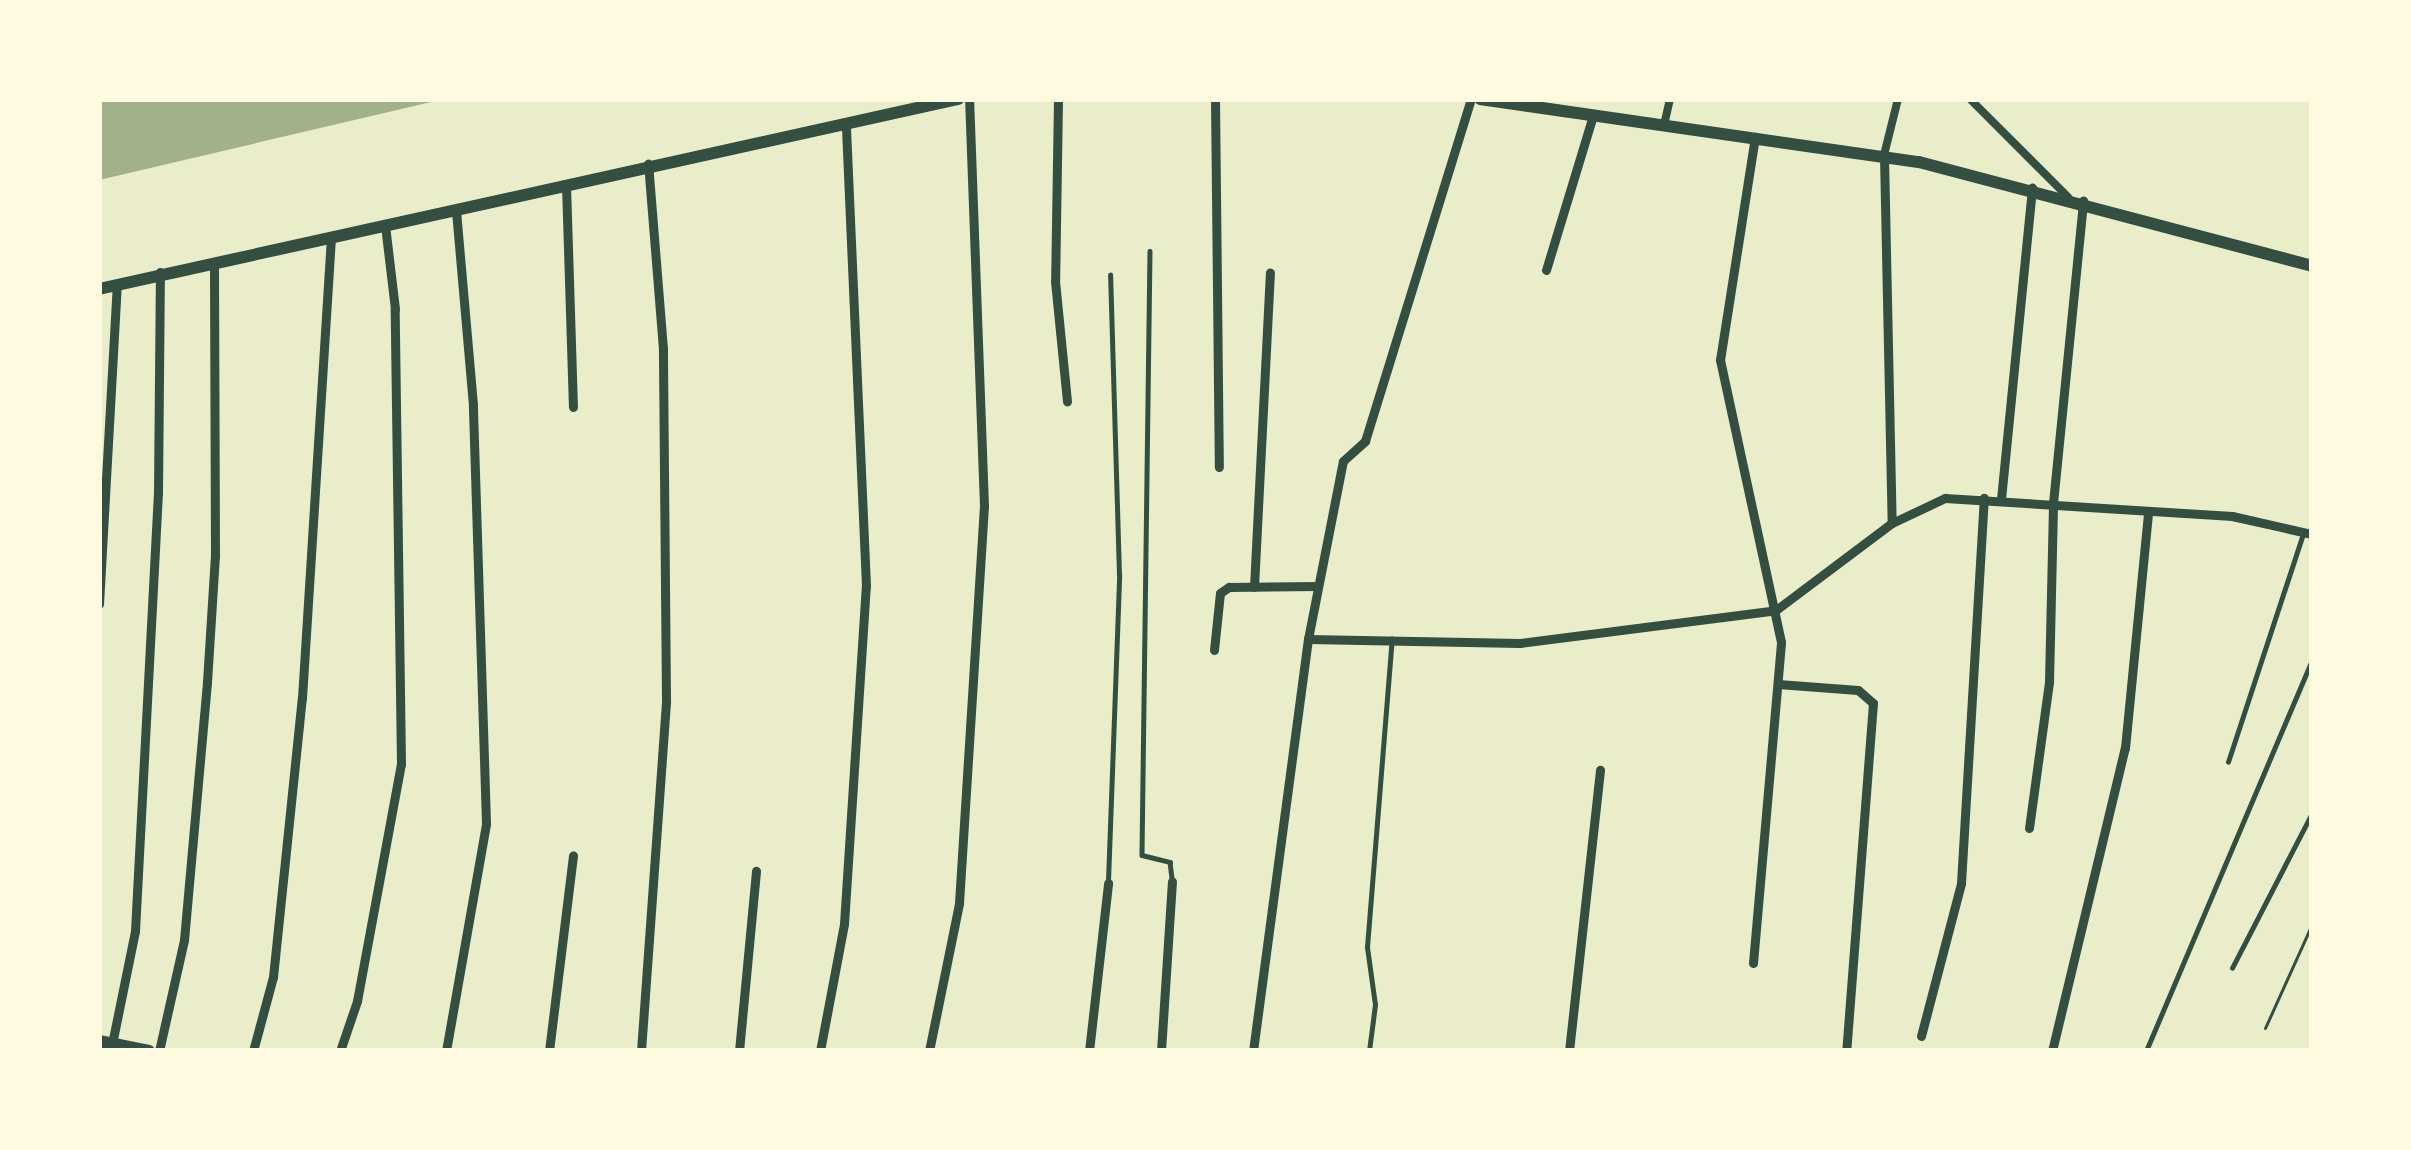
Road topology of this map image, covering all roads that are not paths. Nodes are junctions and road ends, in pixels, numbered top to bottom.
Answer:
1 (958, 99) edge
2 (969, 99) edge
3 (1058, 99) edge
4 (1215, 99) edge
5 (1476, 99) edge
6 (1670, 99) edge
7 (1898, 99) edge
8 (1970, 99) edge
9 (1593, 115) junction
10 (846, 124) junction
11 (1664, 125) junction
12 (1755, 137) junction
13 (1884, 155) junction
14 (648, 164) junction
15 (566, 185) junction
16 (2032, 188) junction
17 (2076, 198) junction
18 (456, 210) junction
19 (385, 225) junction
20 (331, 237) junction
21 (1150, 251) dead end
22 (214, 262) junction
23 (2312, 266) edge
24 (1546, 270) dead end
25 (160, 272) junction
26 (1270, 272) dead end
27 (1111, 275) dead end
28 (117, 286) junction
29 (99, 289) edge
30 (1067, 401) dead end
31 (573, 407) dead end
32 (1219, 466) dead end
33 (1984, 498) junction
34 (2001, 499) junction
35 (2053, 503) junction
36 (2148, 514) junction
37 (1892, 523) junction
38 (2308, 532) edge
39 (1254, 586) junction
40 (1318, 586) junction
41 (99, 604) edge
42 (1776, 610) junction
43 (1392, 637) junction
44 (1308, 639) junction
45 (1214, 650) dead end
46 (2312, 660) edge
47 (1778, 684) junction
48 (2228, 762) dead end
49 (1600, 770) dead end
50 (2312, 813) edge
51 (2029, 828) dead end
52 (573, 855) dead end
53 (756, 871) dead end
54 (1172, 881) joint
55 (1108, 884) joint
56 (1753, 963) dead end
57 (2231, 968) dead end
58 (1921, 1036) dead end
59 (103, 1045) edge
60 (145, 1051) edge
61 (159, 1051) edge
62 (253, 1051) edge
63 (340, 1051) edge
64 (446, 1051) edge
65 (549, 1051) edge
66 (640, 1051) edge
67 (739, 1051) edge
68 (820, 1051) edge
69 (928, 1051) edge
70 (1089, 1051) edge
71 (1162, 1051) edge
72 (1253, 1051) edge
73 (1370, 1051) edge
74 (1569, 1051) edge
75 (1846, 1051) edge
76 (2052, 1051) edge
77 (2146, 1051) edge

1 - 10 street
2 - 69 street
3 - 30 street
4 - 32 street
5 - 9 street
5 - 40 street
6 - 11 street
7 - 13 street
8 - 17 street
9 - 11 street
9 - 24 street
10 - 14 street
10 - 68 street
11 - 12 street
12 - 13 street
12 - 42 street
13 - 16 street
13 - 37 street
14 - 15 street
14 - 66 street
15 - 18 street
15 - 31 street
16 - 17 street
16 - 34 street
17 - 23 street
17 - 35 street
18 - 19 street
18 - 64 street
19 - 20 street
19 - 63 street
20 - 22 street
20 - 62 street
21 - 54 lane
22 - 25 street
22 - 61 street
25 - 28 street
25 - 59 street
26 - 39 street
27 - 55 lane
28 - 29 street
28 - 41 street
33 - 34 street
33 - 37 street
33 - 58 street
34 - 35 street
35 - 36 street
35 - 51 street
36 - 38 street
36 - 76 street
37 - 42 street
38 - 48 lane
39 - 40 street
39 - 45 street
40 - 44 street
42 - 43 street
42 - 47 street
43 - 44 street
43 - 73 lane
44 - 72 street
46 - 77 lane
47 - 56 street
47 - 75 street
49 - 74 street
50 - 57 lane
52 - 65 street
53 - 67 street
54 - 71 street
55 - 70 street
59 - 60 street

